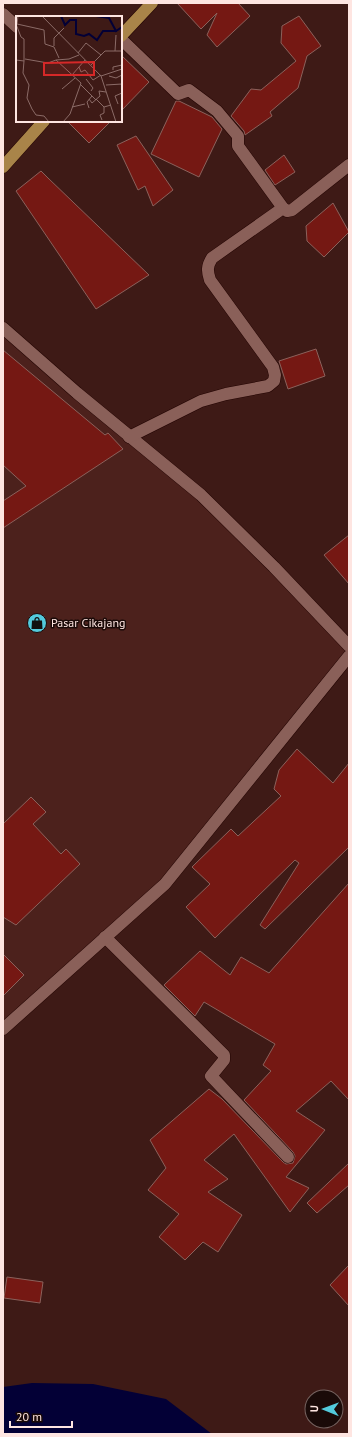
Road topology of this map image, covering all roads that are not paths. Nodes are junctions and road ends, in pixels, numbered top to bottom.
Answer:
1 (152, 3) edge
2 (3, 14) edge
3 (16, 26) edge
4 (122, 37) edge
5 (122, 39) edge
6 (43, 122) edge
7 (349, 165) edge
8 (3, 168) edge
9 (283, 208) junction
10 (3, 328) edge
11 (129, 437) junction
12 (349, 646) edge
13 (349, 656) edge
14 (105, 937) junction
15 (3, 1029) edge
16 (288, 1157) dead end

1 - 4 main road
2 - 3 street
5 - 9 street
6 - 8 main road
7 - 9 street
9 - 11 street
10 - 11 street
11 - 12 street
13 - 14 street
14 - 15 street
14 - 16 street

